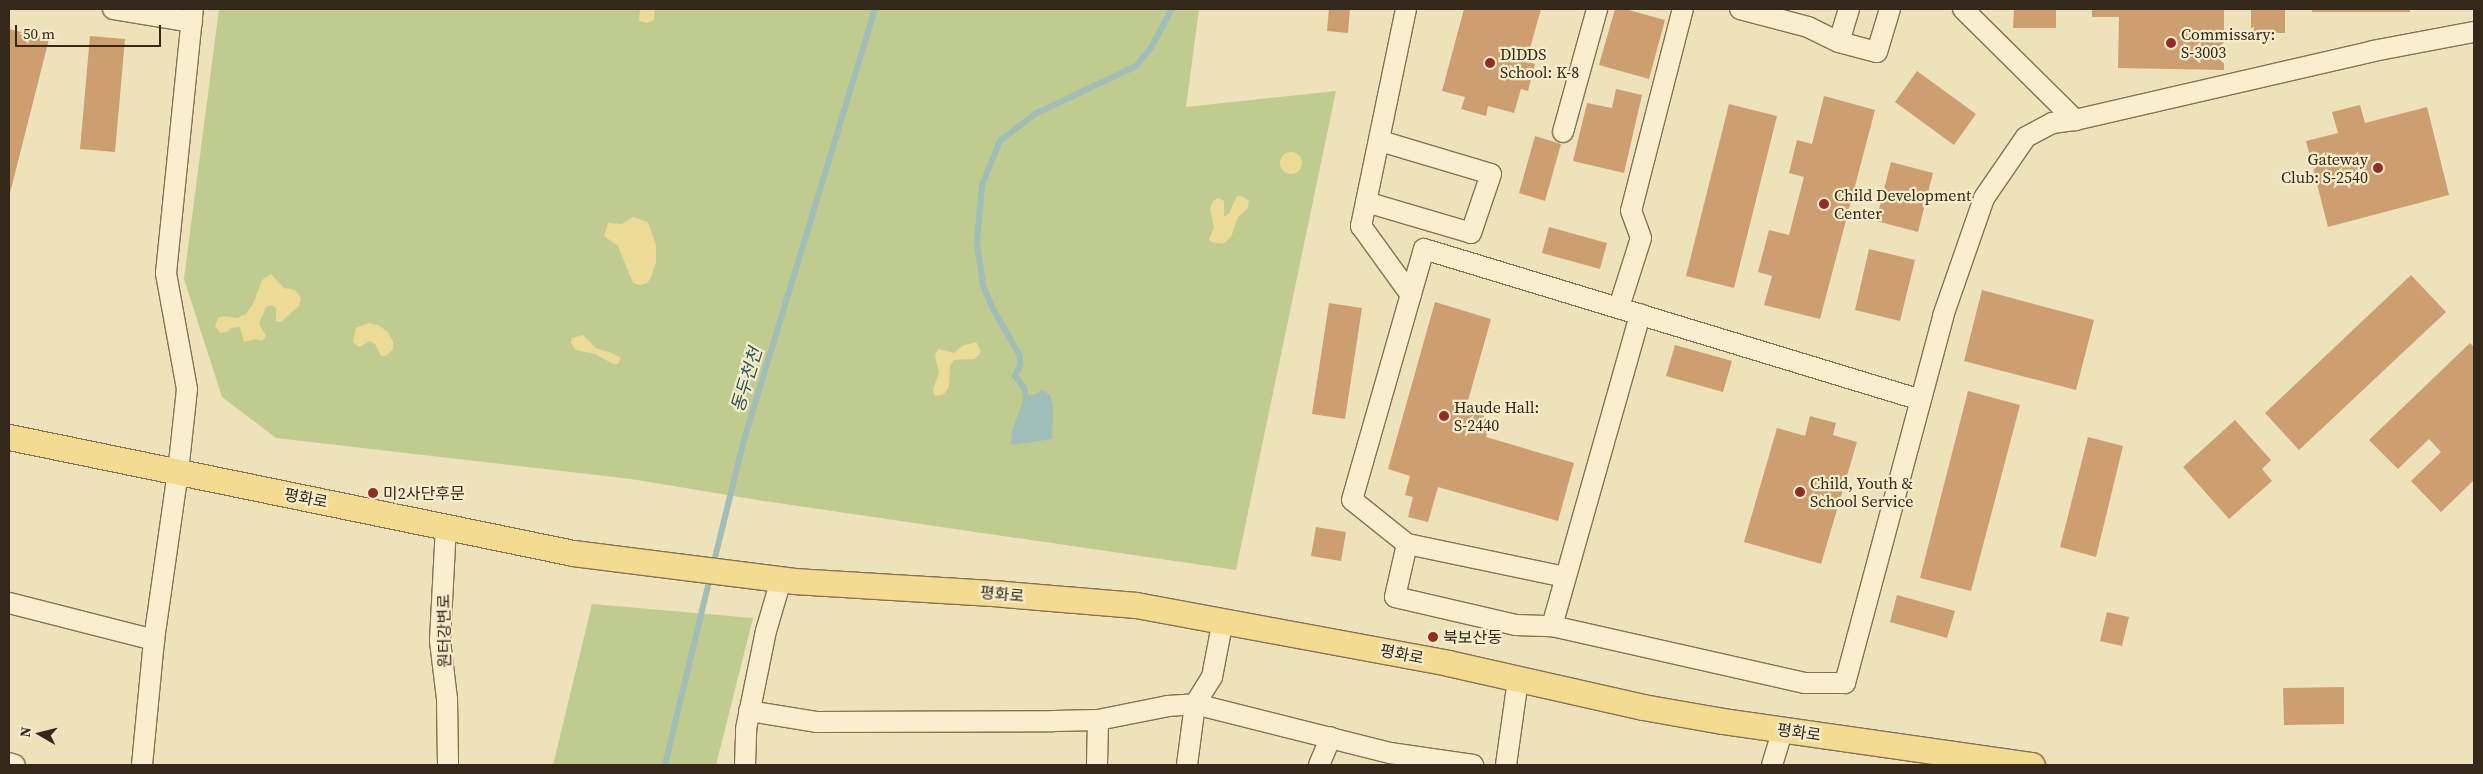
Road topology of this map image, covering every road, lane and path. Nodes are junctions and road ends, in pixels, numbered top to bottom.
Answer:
1 (113, 9) edge
2 (1406, 9) edge
3 (1596, 9) edge
4 (1683, 9) edge
5 (1740, 9) edge
6 (1849, 9) edge
7 (1890, 9) edge
8 (1963, 9) edge
9 (192, 15) edge
10 (2474, 32) edge
11 (1839, 42) junction
12 (2075, 120) junction
13 (1563, 132) dead end
14 (1380, 141) junction
15 (1366, 202) junction
16 (1411, 295) junction
17 (1619, 307) junction
18 (1640, 314) junction
19 (1921, 400) junction
20 (9, 437) edge
21 (178, 472) junction
22 (446, 526) junction
23 (1407, 544) junction
24 (1565, 577) junction
25 (774, 579) junction
26 (9, 603) edge
27 (1223, 620) junction
28 (1552, 626) junction
29 (154, 640) junction
30 (1518, 680) junction
31 (1195, 704) junction
32 (749, 711) junction
33 (1098, 720) junction
34 (1783, 730) junction
35 (1330, 737) junction
36 (1968, 761) edge
37 (9, 763) edge
38 (15, 765) edge
39 (142, 765) edge
40 (448, 765) edge
41 (744, 765) edge
42 (1098, 765) edge
43 (1187, 765) edge
44 (1319, 765) edge
45 (1473, 765) edge
46 (1506, 765) edge
47 (1772, 765) edge
48 (2032, 765) edge

1 - 9 street
2 - 14 street
3 - 13 street
4 - 17 street
5 - 11 street
6 - 11 street
7 - 11 street
8 - 12 street
9 - 21 street
10 - 12 street
12 - 19 street
14 - 15 street
14 - 15 street
15 - 16 street
16 - 17 street
16 - 23 street
17 - 18 street
18 - 19 street
18 - 24 street
19 - 28 street
20 - 21 main road, 평화로
21 - 22 main road, 평화로
21 - 29 street
22 - 25 main road, 평화로
22 - 40 street, 원터강변로
23 - 24 street
23 - 28 street
24 - 28 street
25 - 27 main road, 평화로
25 - 32 street
26 - 29 street
27 - 30 main road, 평화로
27 - 31 street
29 - 39 street
30 - 34 main road, 평화로
30 - 46 street
31 - 33 street
31 - 35 street
31 - 43 street
32 - 33 street
32 - 41 street
33 - 42 street
34 - 36 main road, 평화로
34 - 47 street
35 - 44 street
35 - 45 street
36 - 48 main road, 평화로
37 - 38 street

